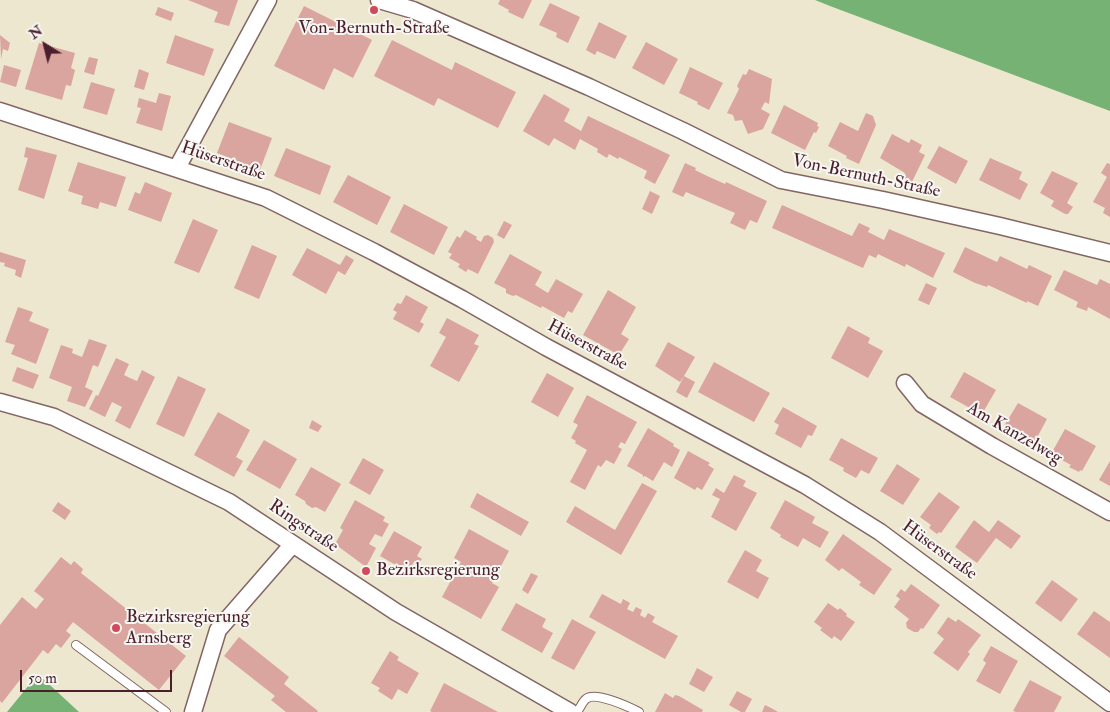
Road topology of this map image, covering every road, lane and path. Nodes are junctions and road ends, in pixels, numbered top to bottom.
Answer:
1 (268, 0) edge
2 (379, 0) edge
3 (0, 110) edge
4 (177, 168) junction
5 (1110, 253) edge
6 (905, 383) dead end
7 (0, 402) edge
8 (1110, 512) edge
9 (294, 544) junction
10 (76, 645) dead end
11 (1110, 702) edge
12 (166, 712) edge
13 (193, 712) edge
14 (570, 712) edge
15 (577, 712) edge
16 (639, 712) edge

1 - 4 street
2 - 5 street, Von-Bernuth-Straße
3 - 4 street, Hüserstraße
4 - 11 street, Hüserstraße
6 - 8 street, Am Kanzelweg
7 - 9 street, Ringstraße
9 - 13 street
9 - 14 street, Ringstraße
10 - 12 lane
15 - 16 lane

